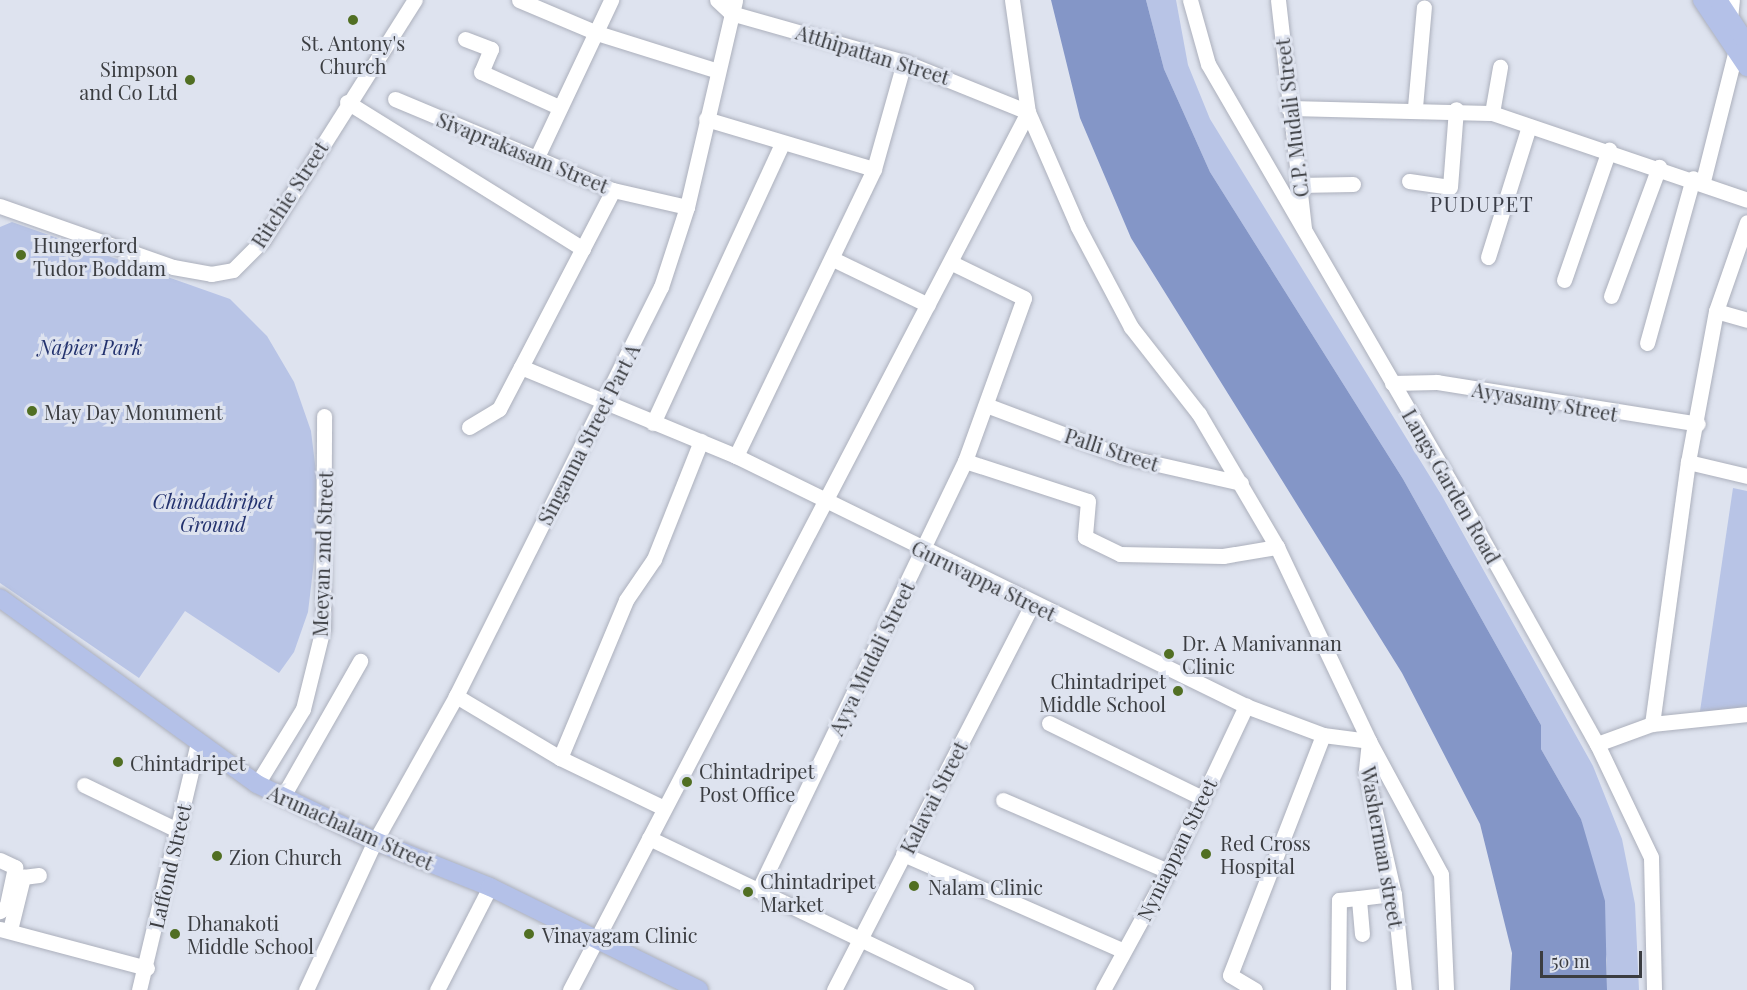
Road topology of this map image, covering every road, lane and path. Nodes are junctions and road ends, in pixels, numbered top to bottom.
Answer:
1 (415, 0) edge
2 (519, 0) edge
3 (611, 0) edge
4 (717, 0) edge
5 (1012, 0) edge
6 (1190, 0) edge
7 (1278, 0) edge
8 (1702, 0) edge
9 (1718, 0) edge
10 (733, 7) edge
11 (1424, 7) dead end
12 (1731, 9) edge
13 (597, 33) junction
14 (465, 39) dead end
15 (1741, 47) edge
16 (904, 62) junction
17 (1500, 67) dead end
18 (1747, 67) edge
19 (715, 70) junction
20 (395, 99) dead end
21 (347, 102) junction
22 (559, 107) junction
23 (1415, 107) junction
24 (1288, 108) junction
25 (1456, 109) junction
26 (1028, 112) junction
27 (1492, 113) junction
28 (706, 119) junction
29 (1528, 126) junction
30 (782, 144) junction
31 (1609, 150) junction
32 (536, 159) junction
33 (1659, 167) junction
34 (874, 169) junction
35 (1698, 180) junction
36 (1409, 181) dead end
37 (1353, 184) dead end
38 (1298, 185) junction
39 (613, 190) junction
40 (1747, 200) edge
41 (0, 206) edge
42 (687, 207) junction
43 (1747, 222) edge
44 (1305, 237) junction
45 (583, 249) junction
46 (1488, 257) dead end
47 (835, 260) junction
48 (952, 263) junction
49 (1564, 280) dead end
50 (1611, 297) dead end
51 (928, 305) junction
52 (1716, 311) junction
53 (1747, 320) edge
54 (1647, 343) dead end
55 (522, 367) junction
56 (1392, 383) junction
57 (604, 404) junction
58 (986, 405) junction
59 (324, 417) dead end
60 (652, 423) junction
61 (1698, 424) junction
62 (469, 427) dead end
63 (701, 441) junction
64 (736, 456) junction
65 (965, 461) junction
66 (1688, 462) junction
67 (1747, 476) edge
68 (1241, 483) junction
69 (825, 498) junction
70 (1277, 547) junction
71 (923, 552) junction
72 (0, 598) edge
73 (1032, 604) junction
74 (360, 661) dead end
75 (456, 696) junction
76 (1246, 706) junction
77 (1747, 714) edge
78 (1049, 723) dead end
79 (1652, 724) junction
80 (1323, 735) junction
81 (1369, 741) junction
82 (198, 742) junction
83 (1597, 744) junction
84 (560, 758) junction
85 (257, 784) junction
86 (84, 785) dead end
87 (282, 798) junction
88 (1202, 798) junction
89 (1003, 800) dead end
90 (664, 808) junction
91 (177, 830) junction
92 (649, 838) junction
93 (375, 841) junction
94 (903, 854) junction
95 (0, 860) edge
96 (1168, 871) junction
97 (39, 875) dead end
98 (490, 887) junction
99 (759, 887) junction
100 (1394, 894) junction
101 (1359, 898) junction
102 (0, 911) edge
103 (5, 929) edge
104 (1362, 934) dead end
105 (864, 937) junction
106 (596, 939) junction
107 (1124, 951) junction
108 (147, 968) junction
109 (696, 989) edge
110 (139, 990) edge
111 (306, 990) edge
112 (437, 990) edge
113 (570, 990) edge
114 (834, 990) edge
115 (966, 990) edge
116 (1103, 990) edge
117 (1255, 990) edge
118 (1338, 990) edge
119 (1404, 990) edge
120 (1446, 990) edge
121 (1654, 990) edge

1 - 21 street, Ritchie Street
2 - 13 street
3 - 13 street
4 - 10 street, Atthipattan Street
5 - 26 street
6 - 44 street, Langs Garden Road
7 - 24 street, C.P. Mudali Street
8 - 15 main road
9 - 12 main road
10 - 16 street, Atthipattan Street
10 - 19 street, Singanna Street Part A
11 - 23 street
12 - 15 main road
13 - 19 street
13 - 22 street
14 - 22 street
15 - 18 main road
15 - 35 street
16 - 26 street, Atthipattan Street
16 - 34 street
17 - 27 street
19 - 28 street, Singanna Street Part A
20 - 32 street, Sivaprakasam Street
21 - 41 street, Ritchie Street
21 - 45 street
22 - 32 street
23 - 24 street
23 - 25 street
24 - 38 street, C.P. Mudali Street
25 - 27 street
25 - 36 street
26 - 48 street
26 - 68 street
27 - 29 street
28 - 30 street
28 - 42 street, Singanna Street Part A
29 - 31 street
29 - 46 street
30 - 34 street
30 - 60 street
31 - 33 street
31 - 49 street
32 - 39 street, Sivaprakasam Street
33 - 35 street
33 - 50 street
34 - 47 street
35 - 40 street
35 - 54 street
37 - 38 street
38 - 44 street, C.P. Mudali Street
39 - 42 street, Sivaprakasam Street
39 - 45 street
42 - 57 street, Singanna Street Part A
43 - 52 street
44 - 56 street, Langs Garden Road
45 - 55 street
47 - 51 street
47 - 64 street
48 - 51 street
48 - 58 street, Ayya Mudali Street
51 - 69 street
52 - 53 street
52 - 61 street
55 - 57 street, Guruvappa Street
55 - 62 street
56 - 61 street, Ayyasamy Street
56 - 83 street, Langs Garden Road
57 - 60 street, Guruvappa Street
57 - 75 street, Singanna Street Part A
58 - 65 street, Ayya Mudali Street
58 - 68 street, Palli Street
59 - 85 street, Meeyan 2nd Street
60 - 63 street, Guruvappa Street
61 - 66 street
63 - 64 street, Guruvappa Street
63 - 84 street
64 - 69 street, Guruvappa Street
65 - 70 street
65 - 71 street, Ayya Mudali Street
66 - 67 street
66 - 79 street
68 - 70 street
69 - 71 street, Guruvappa Street
69 - 90 street
70 - 81 street
71 - 73 street, Guruvappa Street
71 - 99 street, Ayya Mudali Street
72 - 82 main road, Arunachalam Street
73 - 76 street, Guruvappa Street
73 - 94 street, Kalavai Street
74 - 87 street
75 - 84 street
75 - 93 street, Singanna Street Part A
76 - 80 street, Guruvappa Street
76 - 88 street, Nyniappan Street
77 - 79 street
78 - 88 street
79 - 83 street
80 - 81 street, Guruvappa Street
80 - 117 street
81 - 100 street, Washerman street
81 - 120 street
82 - 85 main road, Arunachalam Street
82 - 91 street, Laffond Street
83 - 121 street, Langs Garden Road
84 - 90 street
85 - 87 main road, Arunachalam Street
86 - 91 street
87 - 93 main road, Arunachalam Street
88 - 96 street, Nyniappan Street
89 - 96 street
90 - 92 street
91 - 108 street, Laffond Street
92 - 99 street
92 - 106 street
93 - 98 main road, Arunachalam Street
93 - 111 street, Singanna Street Part A
94 - 105 street, Kalavai Street
94 - 107 street
95 - 102 street
96 - 107 street, Nyniappan Street
97 - 103 street
98 - 106 main road, Arunachalam Street
98 - 112 street
99 - 105 street
100 - 101 street
100 - 119 street, Washerman street
101 - 104 street
101 - 118 street
103 - 108 street
105 - 114 street, Kalavai Street
105 - 115 street
106 - 109 main road, Arunachalam Street
106 - 113 street
107 - 116 street, Nyniappan Street
108 - 110 street, Laffond Street

